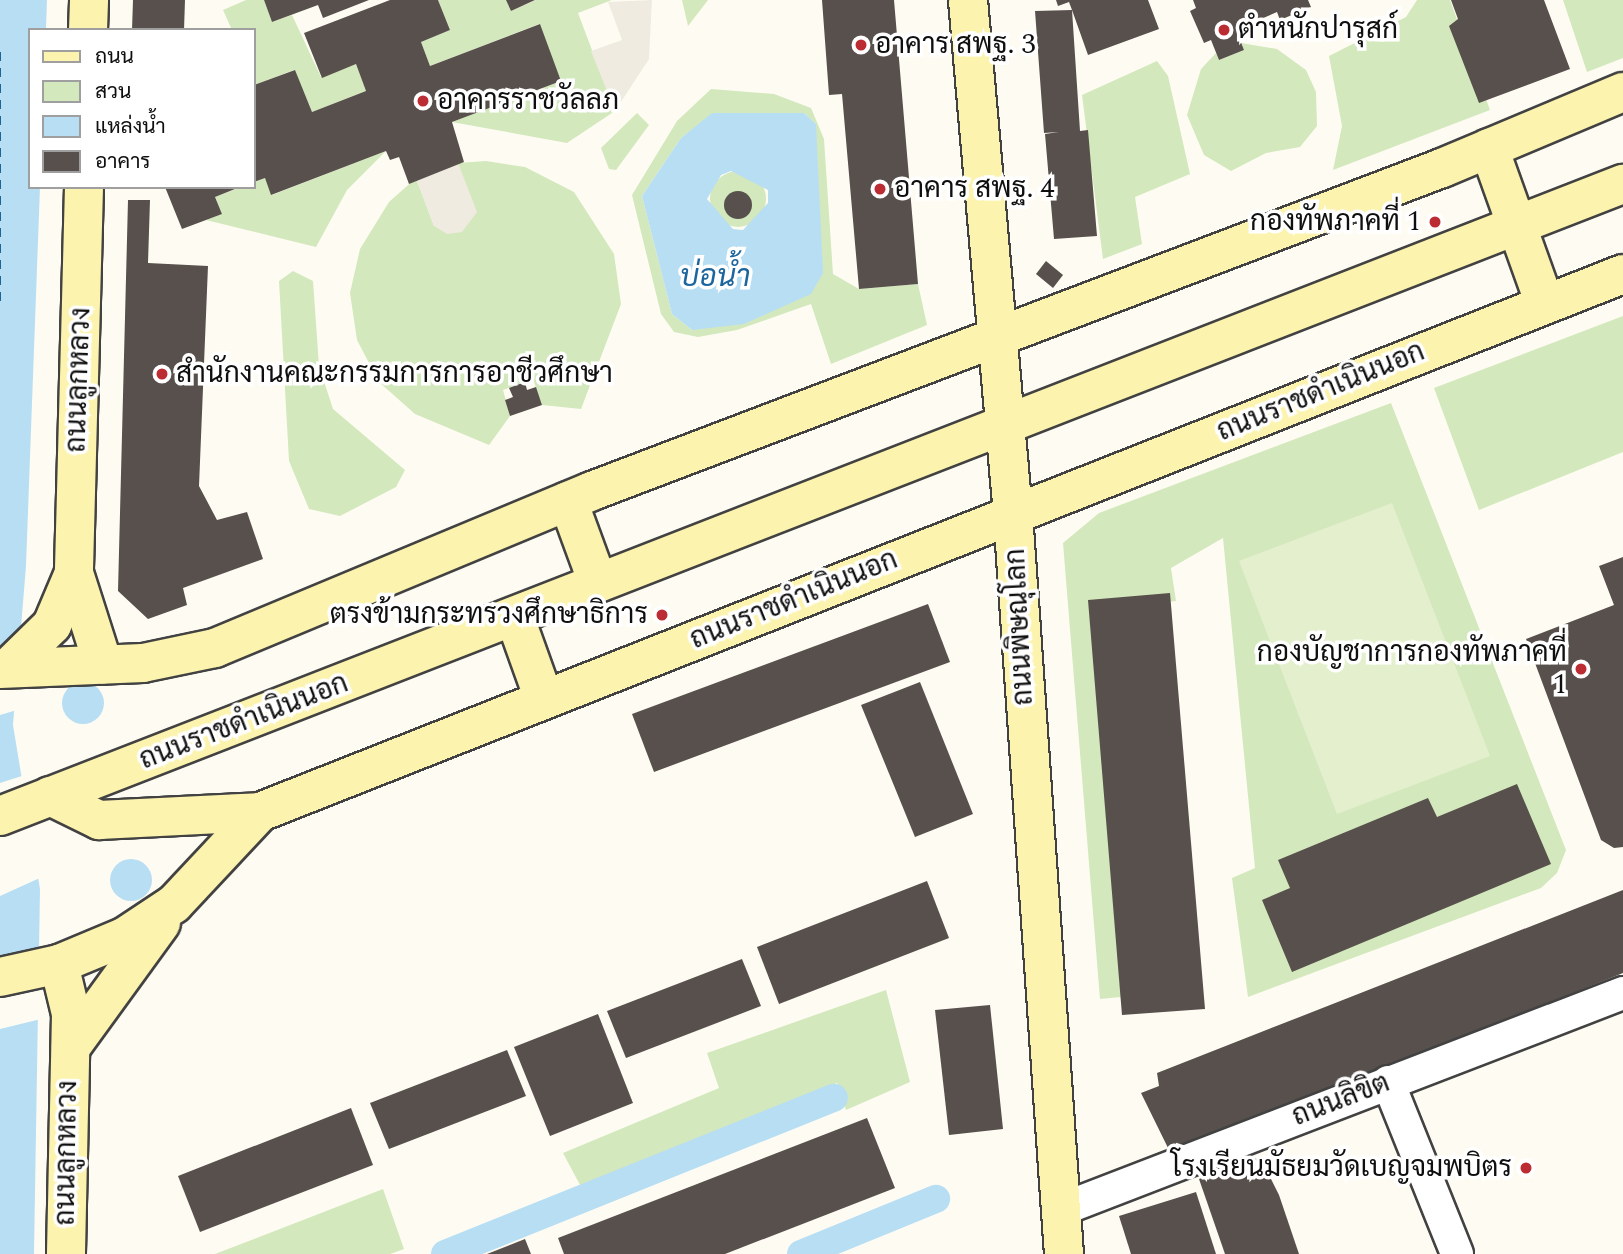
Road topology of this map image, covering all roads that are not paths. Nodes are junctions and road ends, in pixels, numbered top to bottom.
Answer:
1 (89, 0) edge
2 (968, 0) edge
3 (88, 28) edge
4 (1623, 92) edge
5 (1489, 148) junction
6 (1623, 184) edge
7 (84, 189) edge
8 (1516, 226) junction
9 (1623, 274) edge
10 (1545, 304) junction
11 (996, 337) junction
12 (1004, 421) junction
13 (568, 501) junction
14 (1013, 514) junction
15 (598, 583) junction
16 (78, 589) junction
17 (515, 618) junction
18 (20, 659) edge
19 (143, 663) junction
20 (103, 664) junction
21 (544, 699) junction
22 (43, 799) junction
23 (260, 812) junction
24 (0, 816) edge
25 (173, 904) junction
26 (57, 964) junction
27 (0, 977) edge
28 (1623, 993) edge
29 (69, 1051) junction
30 (1388, 1082) junction
31 (1060, 1210) junction
32 (66, 1254) edge
33 (1063, 1254) edge
34 (1457, 1254) edge

1 - 3 main road
2 - 11 main road, ถนนพิษณุโลก
4 - 5 main road
5 - 8 main road
5 - 11 main road
6 - 8 main road, ถนนราชดำเนินนอก
7 - 16 main road, ถนนลูกหลวง
8 - 10 main road
8 - 12 main road, ถนนราชดำเนินนอก
9 - 10 main road, ถนนราชดำเนินนอก
10 - 14 main road, ถนนราชดำเนินนอก
11 - 12 main road, ถนนพิษณุโลก
11 - 13 main road
12 - 14 main road, ถนนพิษณุโลก
12 - 15 main road, ถนนราชดำเนินนอก
13 - 15 main road
13 - 19 main road
14 - 21 main road, ถนนราชดำเนินนอก
14 - 31 main road, ถนนพิษณุโลก
15 - 17 main road, ถนนราชดำเนินนอก
16 - 18 main road, ถนนลูกหลวง
16 - 19 main road
16 - 20 main road, ถนนลูกหลวง
17 - 21 main road
17 - 22 main road, ถนนราชดำเนินนอก
18 - 20 main road
19 - 20 main road
21 - 23 main road, ถนนราชดำเนินนอก
22 - 23 main road
22 - 24 main road, ถนนราชดำเนินนอก
23 - 25 main road, ถนนราชดำเนินนอก
25 - 26 main road, ถนนราชดำเนินนอก
25 - 29 main road, ถนนลูกหลวง
26 - 27 main road, ถนนราชดำเนินนอก
26 - 29 main road, ถนนลูกหลวง
28 - 30 street, ถนนลิขิต
29 - 32 main road, ถนนลูกหลวง
30 - 31 street, ถนนลิขิต
30 - 34 street
31 - 33 main road, ถนนพิษณุโลก

